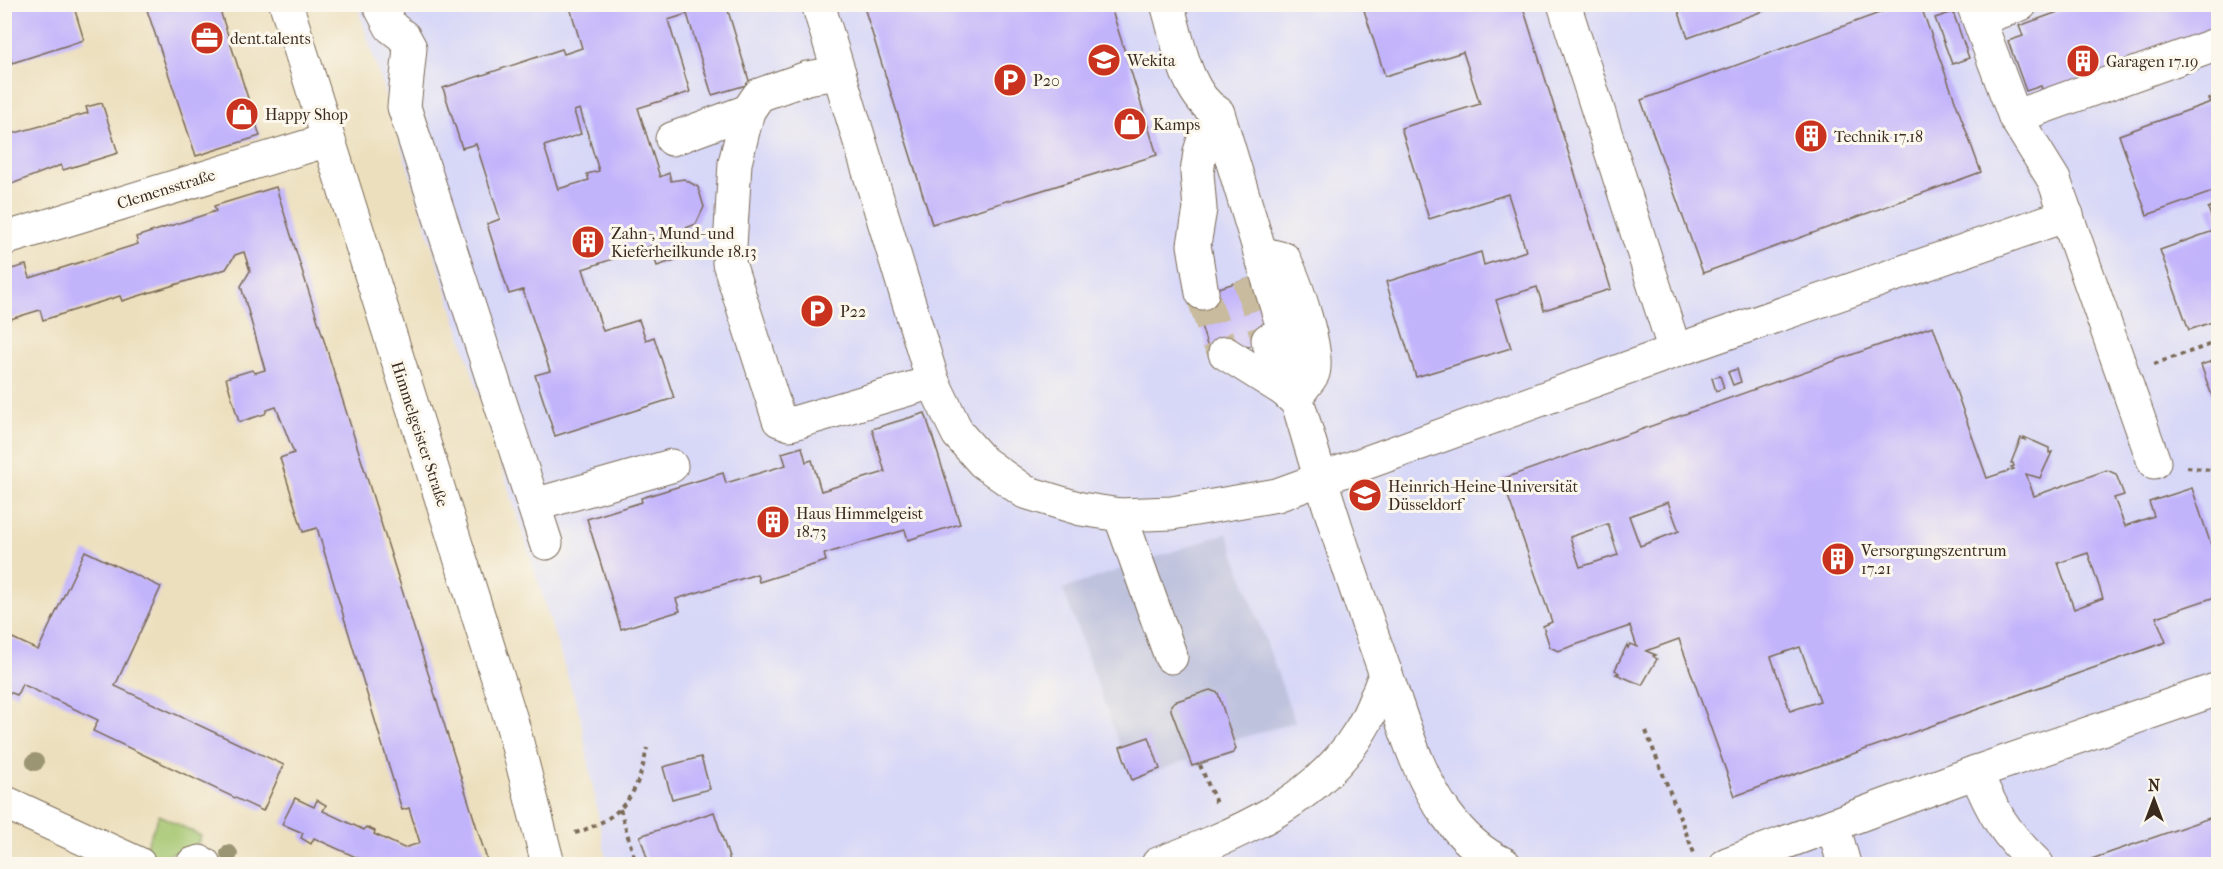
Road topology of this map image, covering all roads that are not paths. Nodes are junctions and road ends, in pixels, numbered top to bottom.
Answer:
1 (286, 4) edge
2 (379, 4) edge
3 (818, 4) edge
4 (1167, 4) edge
5 (1564, 4) edge
6 (2021, 4) edge
7 (1976, 12) edge
8 (2218, 44) edge
9 (839, 73) junction
10 (748, 111) junction
11 (2015, 117) junction
12 (1206, 121) junction
13 (672, 139) dead end
14 (328, 140) junction
15 (2067, 215) junction
16 (4, 239) edge
17 (1202, 293) tunnel mouth
18 (1268, 340) tunnel mouth
19 (1675, 351) junction
20 (1225, 354) tunnel mouth
21 (933, 382) junction
22 (1294, 394) junction
23 (2154, 462) dead end
24 (671, 466) dead end
25 (1320, 478) junction
26 (534, 505) junction
27 (1120, 515) junction
28 (546, 543) dead end
29 (1172, 657) dead end
30 (1386, 673) junction
31 (2218, 689) edge
32 (1976, 772) junction
33 (4, 802) edge
34 (1833, 825) junction
35 (546, 854) edge
36 (139, 864) edge
37 (193, 864) edge
38 (204, 864) edge
39 (1158, 864) edge
40 (1504, 864) edge
41 (1727, 864) edge
42 (1844, 864) edge
43 (2037, 864) edge

1 - 14 street, Himmelgeister Straße
2 - 26 street
3 - 9 street
4 - 12 street
5 - 19 street
6 - 7 street
7 - 11 street
8 - 11 street
9 - 10 street
9 - 21 street
10 - 13 street
10 - 21 street
11 - 15 street
12 - 17 street
12 - 22 street
14 - 16 street, Clemensstraße
14 - 35 street, Himmelgeister Straße
15 - 19 street
15 - 23 street
18 - 22 street
19 - 25 street
20 - 22 street
21 - 27 street
22 - 25 street
24 - 26 street
25 - 27 street
25 - 30 street
26 - 28 street
27 - 29 street
30 - 39 street
30 - 40 street
31 - 32 street
32 - 34 street
32 - 43 street
33 - 36 street
34 - 41 street
34 - 42 street
37 - 38 street

